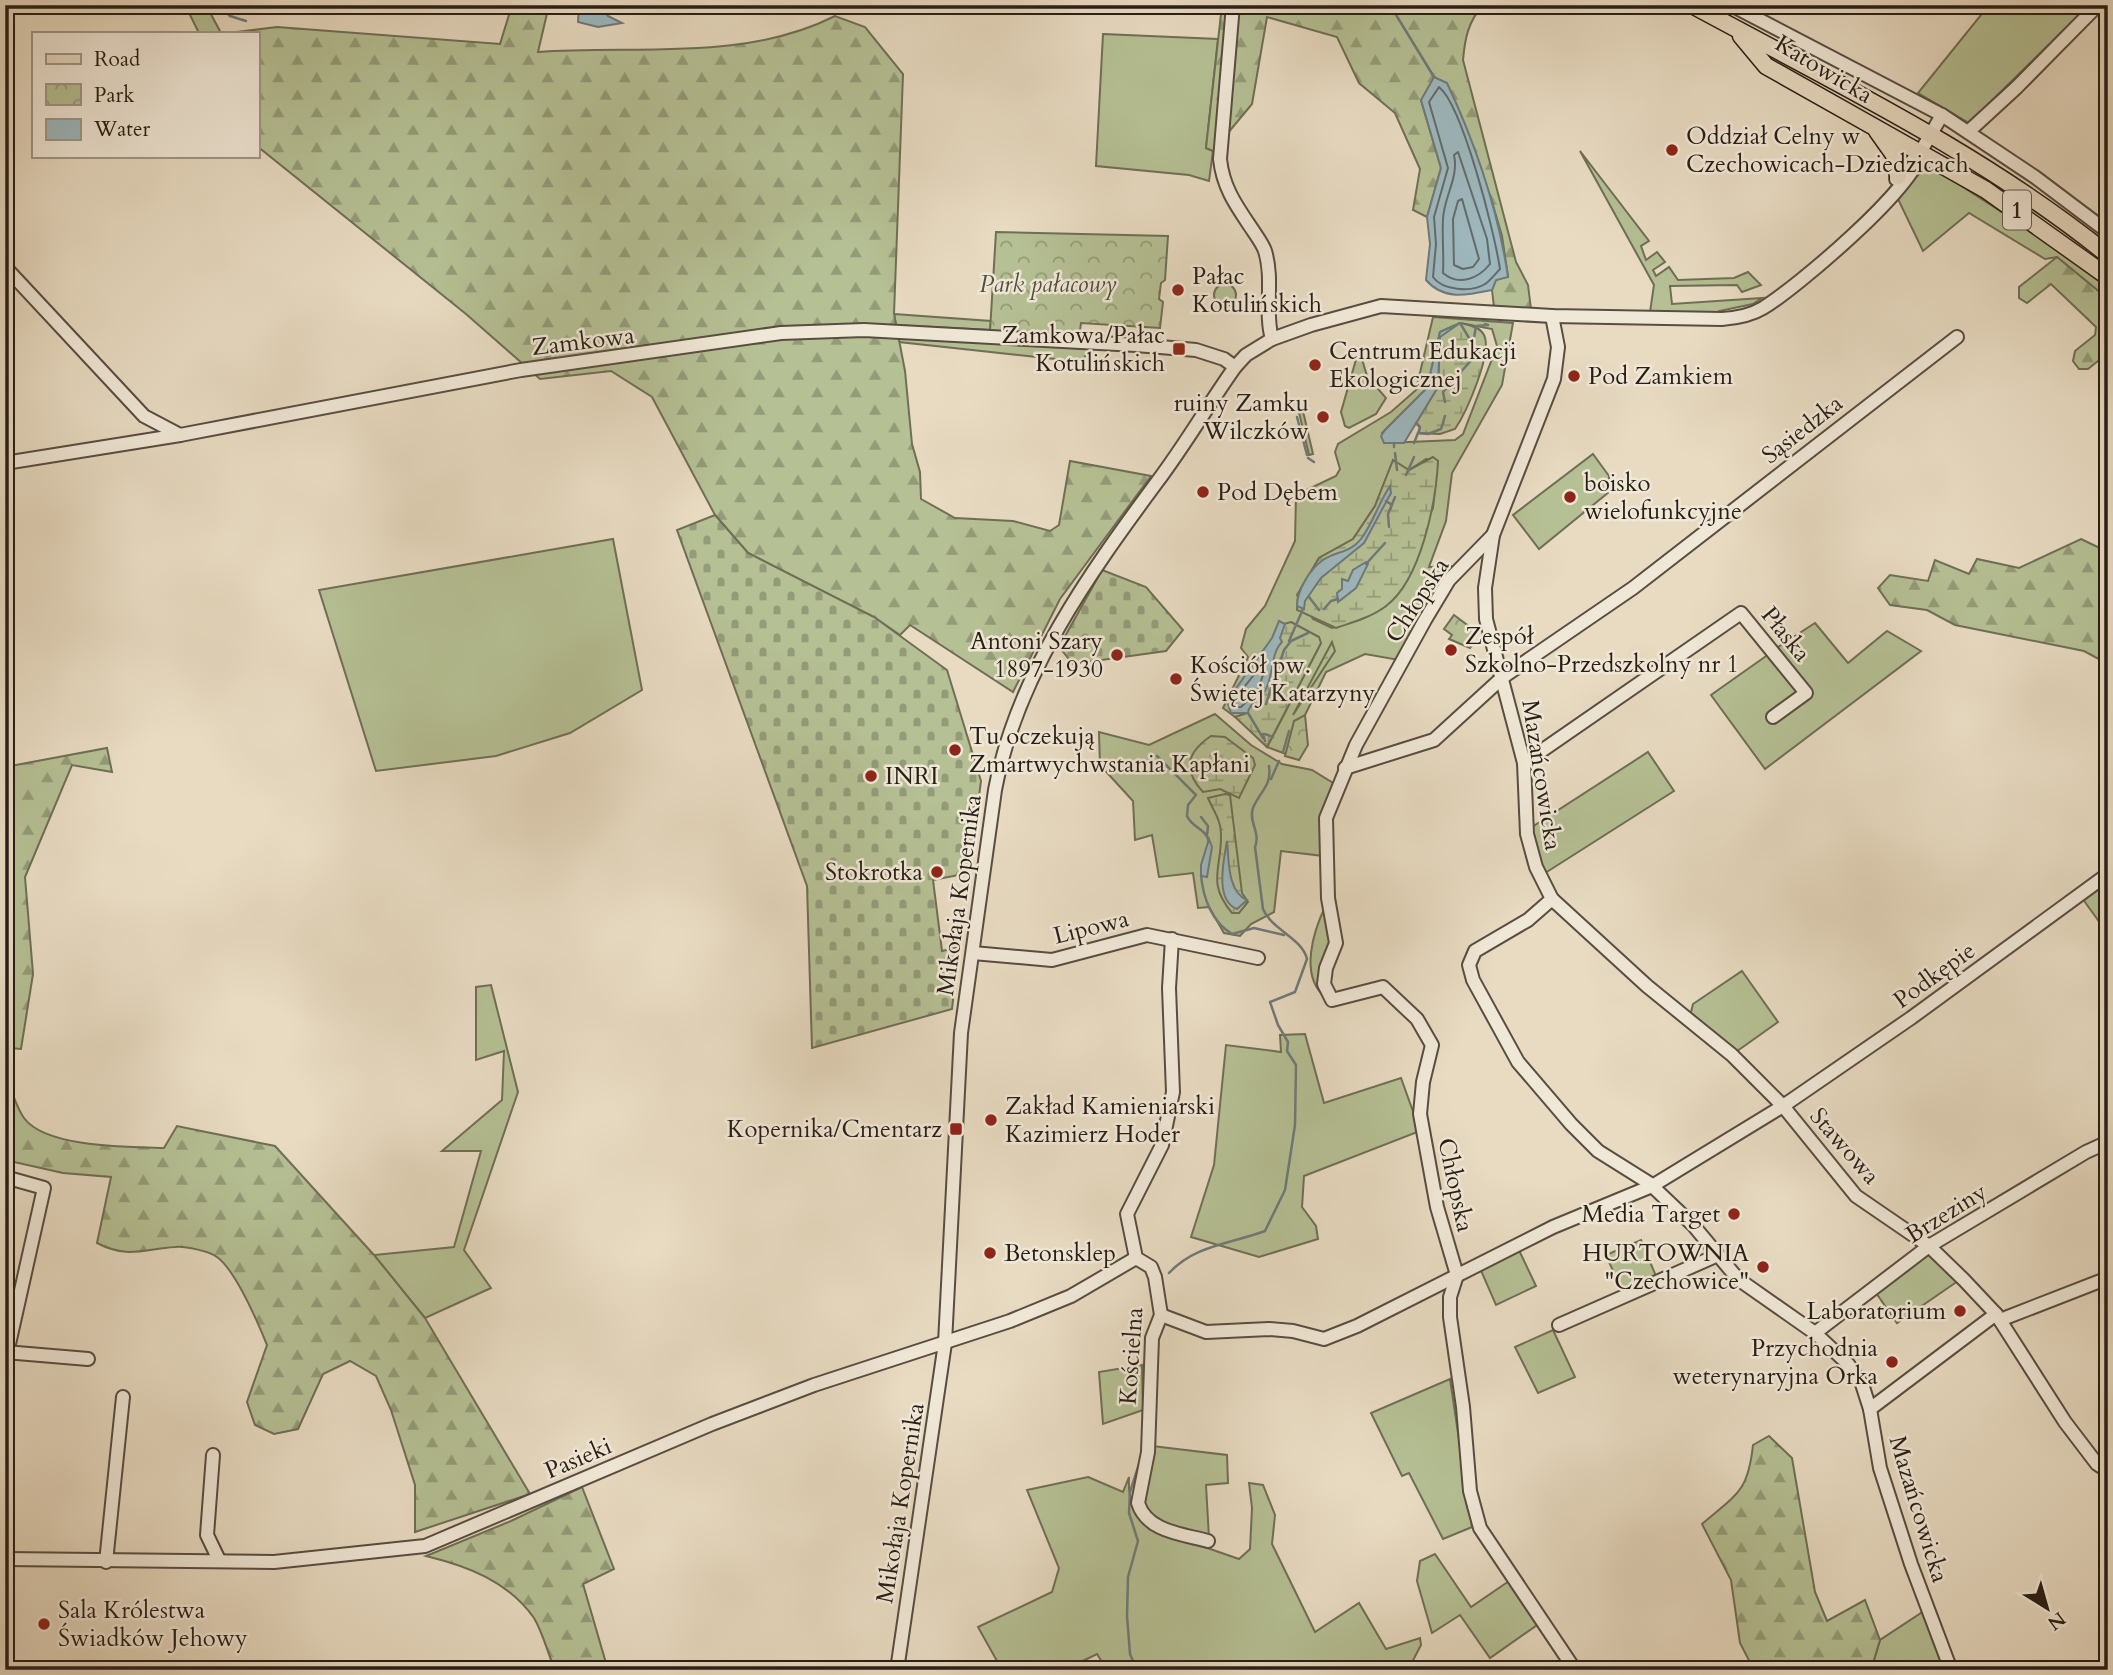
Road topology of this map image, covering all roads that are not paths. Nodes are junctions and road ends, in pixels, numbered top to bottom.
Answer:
1 (1233, 5) edge
2 (1692, 5) edge
3 (1731, 5) edge
4 (2098, 5) edge
5 (1735, 29) junction
6 (1942, 115) junction
7 (1871, 124) junction
8 (1968, 132) junction
9 (1930, 135) junction
10 (1921, 151) junction
11 (1898, 176) junction
12 (1883, 204) junction
13 (2105, 225) edge
14 (2108, 255) edge
15 (5, 267) edge
16 (2108, 277) edge
17 (1552, 316) junction
18 (1957, 337) dead end
19 (1272, 339) junction
20 (1235, 367) junction
21 (180, 435) junction
22 (5, 463) edge
23 (1493, 535) junction
24 (1503, 677) junction
25 (1773, 717) dead end
26 (1524, 763) junction
27 (1345, 768) junction
28 (2108, 874) edge
29 (1552, 900) junction
30 (1172, 939) junction
31 (973, 953) junction
32 (1258, 958) dead end
33 (1783, 1106) junction
34 (2108, 1142) edge
35 (5, 1177) edge
36 (1652, 1186) junction
37 (1929, 1246) junction
38 (1718, 1255) junction
39 (1136, 1258) junction
40 (1457, 1275) junction
41 (2108, 1278) edge
42 (1160, 1315) junction
43 (1998, 1317) junction
44 (1559, 1325) dead end
45 (1815, 1333) junction
46 (945, 1343) junction
47 (6, 1352) edge
48 (88, 1359) dead end
49 (123, 1397) dead end
50 (1870, 1409) junction
51 (213, 1455) dead end
52 (2108, 1471) edge
53 (1208, 1541) dead end
54 (5, 1559) edge
55 (219, 1560) junction
56 (106, 1562) junction
57 (897, 1670) edge
58 (1575, 1670) edge
59 (1951, 1670) edge

1 - 19 street
2 - 5 main road, Katowicka / 1
3 - 6 street
4 - 8 street
5 - 7 main road, Katowicka / 1
5 - 9 main road, Katowicka / 1
6 - 8 street
6 - 9 street
7 - 10 main road, Katowicka / 1
7 - 11 main road
8 - 13 street
9 - 10 street
9 - 14 main road, Katowicka / 1
10 - 11 street
10 - 12 street
10 - 16 main road, Katowicka / 1
11 - 12 street
12 - 17 street
15 - 21 street
17 - 19 street, Mikołaja Kopernika
17 - 23 street, Mazańcowicka
18 - 24 street, Sąsiedzka
19 - 20 street, Mikołaja Kopernika
20 - 21 street, Zamkowa
20 - 31 street, Mikołaja Kopernika
21 - 22 street, Zamkowa
23 - 24 street, Mazańcowicka
23 - 27 street, Chłopska
24 - 26 street, Mazańcowicka
24 - 27 street
25 - 26 street, Płaska
26 - 29 street, Mazańcowicka
27 - 40 street, Chłopska
28 - 33 street, Podkępie
29 - 33 street, Stawowa
29 - 36 street, Mazańcowicka
30 - 31 street, Lipowa
30 - 32 street, Lipowa
30 - 39 street, Kościelna
31 - 46 street, Mikołaja Kopernika
33 - 36 street, Podkępie
33 - 37 street, Stawowa
34 - 37 street, Brzeziny
35 - 47 street
36 - 38 street, Mazańcowicka
36 - 40 street, Podkępie
37 - 43 street, Stawowa
37 - 45 street, Brzeziny
38 - 44 street
38 - 45 street, Mazańcowicka
39 - 42 street, Kościelna
39 - 46 street
40 - 42 street, Podkępie
40 - 58 street, Chłopska
41 - 43 street
42 - 53 street, Kościelna
43 - 50 street
43 - 52 street, Stawowa
45 - 50 street, Mazańcowicka
46 - 55 street, Pasieki
46 - 57 street, Mikołaja Kopernika
47 - 48 street
49 - 56 street
50 - 59 street, Mazańcowicka
51 - 55 street
54 - 56 street, Pasieki
55 - 56 street, Pasieki

